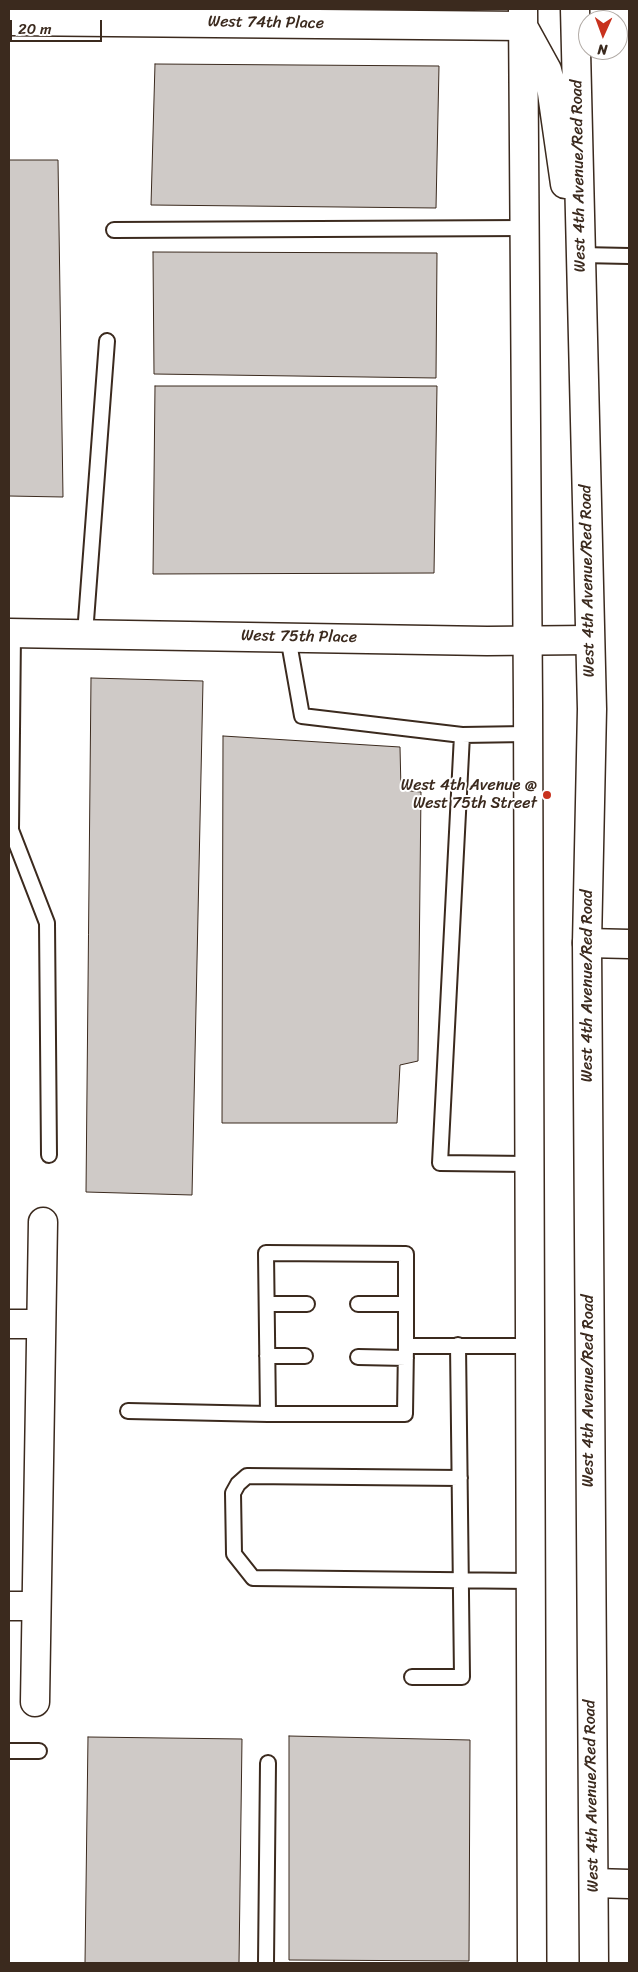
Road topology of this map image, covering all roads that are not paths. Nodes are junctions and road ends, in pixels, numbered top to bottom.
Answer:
1 (576, 9) edge
2 (154, 15) edge
3 (278, 16) edge
4 (523, 17) edge
5 (9, 21) edge
6 (525, 228) junction
7 (114, 230) dead end
8 (581, 255) junction
9 (629, 256) edge
10 (107, 341) dead end
11 (11, 633) edge
12 (85, 634) junction
13 (288, 637) junction
14 (526, 640) junction
15 (589, 640) junction
16 (526, 734) junction
17 (462, 735) junction
18 (10, 830) edge
19 (587, 943) junction
20 (629, 944) edge
21 (49, 1155) dead end
22 (528, 1164) junction
23 (43, 1222) dead end
24 (267, 1304) junction
25 (307, 1304) dead end
26 (358, 1304) dead end
27 (406, 1304) junction
28 (9, 1324) edge
29 (41, 1324) junction
30 (458, 1345) junction
31 (529, 1346) junction
32 (406, 1352) junction
33 (267, 1356) junction
34 (305, 1356) dead end
35 (358, 1357) dead end
36 (128, 1411) dead end
37 (268, 1414) junction
38 (460, 1478) junction
39 (461, 1581) junction
40 (530, 1581) junction
41 (9, 1606) edge
42 (36, 1606) junction
43 (412, 1677) dead end
44 (35, 1702) dead end
45 (9, 1751) edge
46 (39, 1751) dead end
47 (268, 1763) dead end
48 (594, 1883) junction
49 (629, 1884) edge
50 (266, 1963) edge
51 (532, 1963) edge
52 (594, 1963) edge

1 - 8 main road, West 4th Avenue/Red Road
2 - 3 main road, West 74th Place
2 - 5 main road, West 74th Place
3 - 4 main road, West 74th Place
4 - 6 main road
4 - 8 main road
6 - 7 lane
6 - 14 main road
8 - 9 lane
8 - 15 main road, West 4th Avenue/Red Road
10 - 12 lane
11 - 12 main road, West 75th Place
11 - 18 lane
12 - 13 main road, West 75th Place
13 - 14 main road, West 75th Place
13 - 17 lane
14 - 15 main road, West 75th Place
14 - 16 main road
15 - 19 main road, West 4th Avenue/Red Road
16 - 17 lane
16 - 22 main road
17 - 22 lane
18 - 21 lane
19 - 20 main road
19 - 48 main road, West 4th Avenue/Red Road
22 - 31 main road
23 - 29 main road
24 - 25 lane
24 - 27 lane
24 - 33 lane
26 - 27 lane
27 - 32 lane
28 - 29 main road
29 - 42 main road
30 - 31 lane
30 - 32 lane
30 - 38 lane
31 - 40 main road
32 - 35 lane
32 - 37 lane
33 - 34 lane
33 - 37 lane
36 - 37 lane
38 - 39 lane
38 - 39 lane
39 - 40 lane
39 - 43 lane
40 - 51 main road
41 - 42 main road
42 - 44 main road
45 - 46 lane
47 - 50 lane
48 - 49 main road
48 - 52 main road, West 4th Avenue/Red Road

